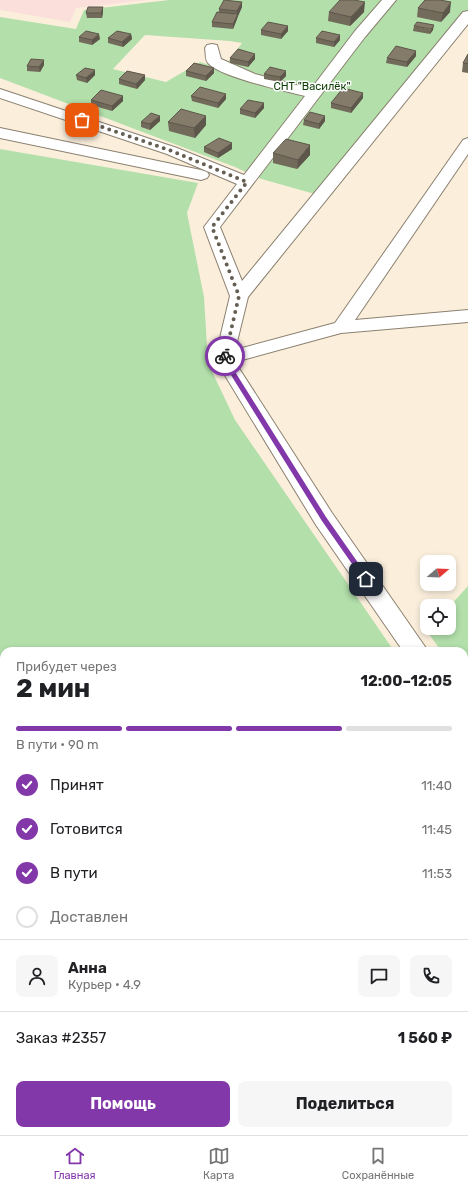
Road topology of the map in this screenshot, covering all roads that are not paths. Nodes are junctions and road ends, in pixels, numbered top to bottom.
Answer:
1 (389, 0) edge
2 (468, 15) edge
3 (212, 48) dead end
4 (0, 92) edge
5 (314, 94) junction
6 (0, 133) edge
7 (468, 143) edge
8 (245, 185) junction
9 (239, 296) junction
10 (468, 316) edge
11 (341, 327) junction
12 (224, 359) junction
13 (413, 647) edge

1 - 5 street
2 - 9 street
3 - 5 street
4 - 8 street
5 - 8 street
6 - 8 street
7 - 11 street
8 - 9 street
9 - 12 street
10 - 11 street
11 - 12 street
12 - 13 street

